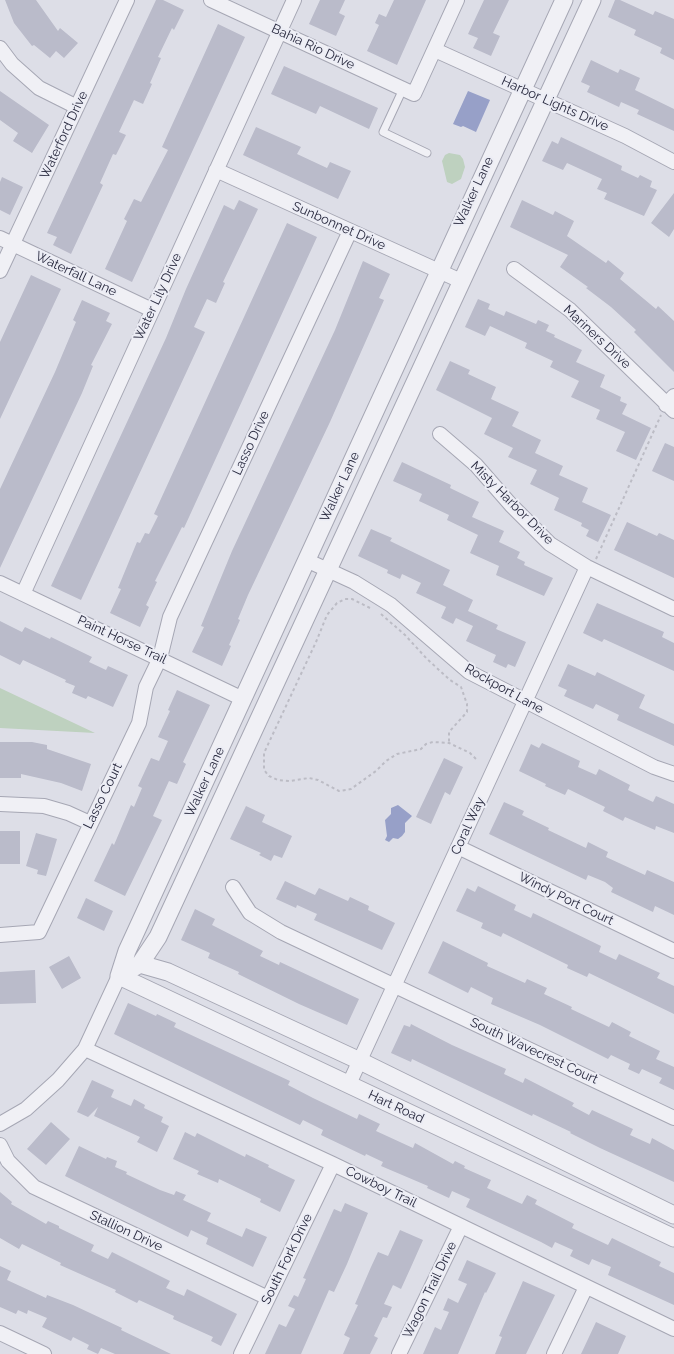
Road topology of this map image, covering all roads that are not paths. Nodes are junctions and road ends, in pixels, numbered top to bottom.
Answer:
1 (127, 0) edge
2 (211, 0) edge
3 (294, 0) edge
4 (458, 0) edge
5 (565, 0) edge
6 (592, 0) edge
7 (280, 31) junction
8 (0, 48) edge
9 (435, 50) junction
10 (409, 91) junction
11 (533, 94) junction
12 (77, 107) junction
13 (428, 153) dead end
14 (674, 162) edge
15 (216, 170) junction
16 (350, 231) junction
17 (6, 241) edge
18 (514, 269) dead end
19 (0, 271) edge
20 (438, 271) junction
21 (458, 280) junction
22 (152, 310) junction
23 (671, 404) edge
24 (440, 434) dead end
25 (317, 564) junction
26 (589, 568) junction
27 (0, 583) edge
28 (23, 594) junction
29 (674, 609) edge
30 (160, 658) junction
31 (243, 699) junction
32 (525, 702) junction
33 (674, 774) edge
34 (0, 804) edge
35 (90, 823) junction
36 (458, 847) junction
37 (233, 887) dead end
38 (0, 935) edge
39 (158, 937) junction
40 (674, 951) edge
41 (140, 964) junction
42 (168, 972) junction
43 (119, 976) junction
44 (394, 985) junction
45 (85, 1049) junction
46 (360, 1061) junction
47 (349, 1084) junction
48 (674, 1118) edge
49 (0, 1124) edge
50 (0, 1145) edge
51 (333, 1164) junction
52 (674, 1215) edge
53 (461, 1226) junction
54 (674, 1238) edge
55 (586, 1287) junction
56 (268, 1298) junction
57 (674, 1329) edge
58 (0, 1333) edge
59 (44, 1354) edge
60 (241, 1354) edge
61 (399, 1354) edge
62 (554, 1354) edge

1 - 12 street, Waterford Drive
2 - 7 street, Bahia Rio Drive
3 - 7 street, Water Lily Drive
4 - 9 street
5 - 11 street, Walker Lane
6 - 11 street, Walker Lane
7 - 10 street, Bahia Rio Drive
7 - 15 street, Water Lily Drive
8 - 12 street
9 - 10 street
9 - 11 street, Harbor Lights Drive
10 - 13 lane
11 - 14 street, Harbor Lights Drive
11 - 20 street, Walker Lane
11 - 21 street, Walker Lane
12 - 17 street, Waterford Drive
15 - 16 street, Sunbonnet Drive
15 - 22 street, Water Lily Drive
16 - 20 street, Sunbonnet Drive
16 - 30 street, Lasso Drive
17 - 19 street, Waterford Drive
17 - 22 street, Waterfall Lane
18 - 23 street, Mariners Drive
20 - 21 street, Sunbonnet Drive
20 - 25 street, Walker Lane
21 - 25 street, Walker Lane
22 - 28 street, Water Lily Drive
24 - 26 street, Misty Harbor Drive
25 - 31 street, Walker Lane
25 - 32 street, Rockport Lane
25 - 39 street, Walker Lane
26 - 29 street, Misty Harbor Drive
26 - 32 street, Coral Way
27 - 28 street, Paint Horse Trail
28 - 30 street, Paint Horse Trail
30 - 31 street, Paint Horse Trail
30 - 35 street, Lasso Court
31 - 43 street, Walker Lane
32 - 33 street, Rockport Lane
32 - 36 street, Coral Way
34 - 35 street
35 - 38 street, Lasso Court
36 - 40 street, Windy Port Court
36 - 44 street, Coral Way
37 - 44 street, South Wavecrest Court
39 - 41 street, Walker Lane
39 - 42 street
41 - 42 street, Hart Road
41 - 43 street
42 - 46 street, Hart Road
43 - 45 street
43 - 47 street, Hart Road
44 - 46 street, Coral Way
44 - 48 street, South Wavecrest Court
45 - 49 street
45 - 51 street, Cowboy Trail
46 - 47 street, Coral Way
46 - 52 street, Hart Road
47 - 54 street, Hart Road
50 - 56 street, Stallion Drive
51 - 53 street, Cowboy Trail
51 - 56 street, South Fork Drive
53 - 55 street, Cowboy Trail
53 - 61 street, Wagon Trail Drive
55 - 57 street, Cowboy Trail
55 - 62 street
56 - 60 street, South Fork Drive
58 - 59 street

